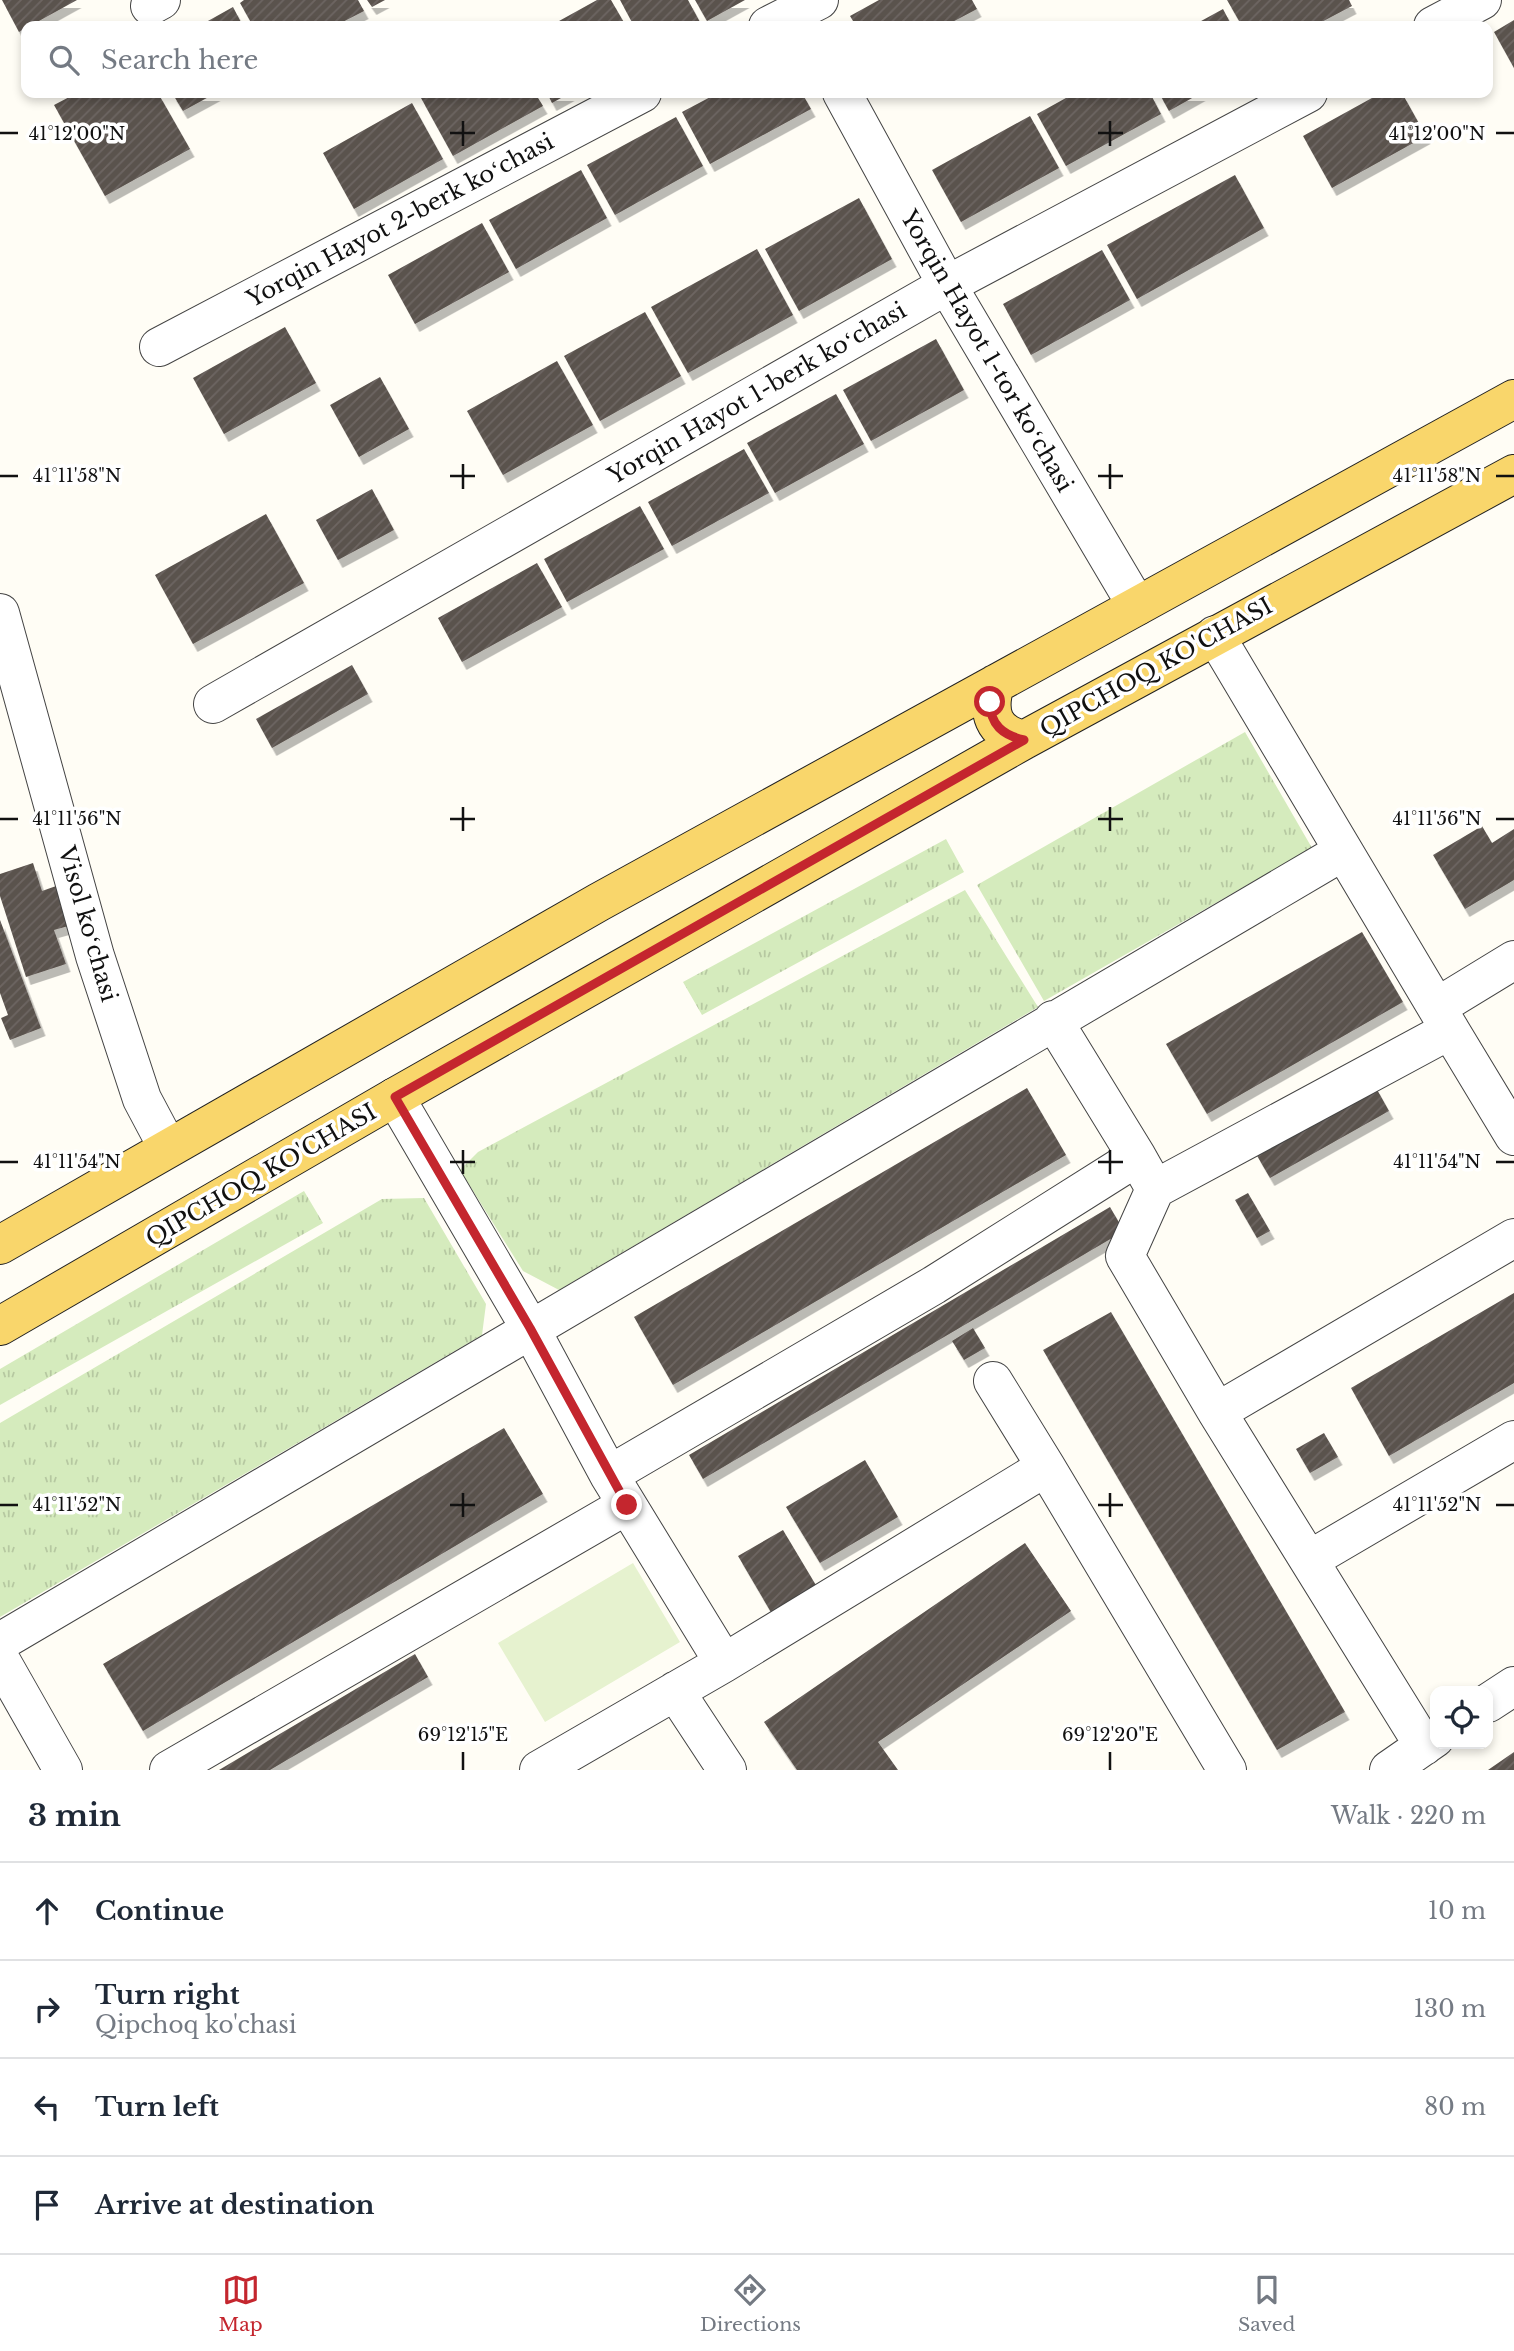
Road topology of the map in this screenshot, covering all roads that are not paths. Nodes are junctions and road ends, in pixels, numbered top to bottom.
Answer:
1 (1482, 0) edge
2 (1442, 21) edge
3 (632, 98) edge
4 (845, 98) edge
5 (1299, 98) edge
6 (947, 285) junction
7 (159, 347) dead end
8 (1514, 399) edge
9 (1514, 474) edge
10 (1137, 606) junction
11 (0, 613) edge
12 (1215, 635) junction
13 (995, 684) junction
14 (212, 704) dead end
15 (1024, 740) junction
16 (1342, 852) junction
17 (1514, 960) edge
18 (1444, 1019) junction
19 (1053, 1020) junction
20 (395, 1097) junction
21 (1514, 1136) edge
22 (168, 1147) junction
23 (1146, 1173) junction
24 (1514, 1238) edge
25 (0, 1245) edge
26 (0, 1326) edge
27 (530, 1328) junction
28 (993, 1381) dead end
29 (1217, 1412) junction
30 (1514, 1440) edge
31 (1046, 1467) junction
32 (618, 1490) junction
33 (1309, 1560) junction
34 (0, 1642) edge
35 (0, 1660) edge
36 (724, 1663) junction
37 (1514, 1686) edge
38 (676, 1691) junction
39 (1493, 1700) edge
40 (1430, 1742) edge
41 (63, 1770) edge
42 (169, 1770) edge
43 (539, 1770) edge
44 (727, 1770) edge
45 (1227, 1770) edge
46 (1389, 1770) edge

1 - 2 street
3 - 7 street, Yorqin Hayot 2-berk koʻchasi
4 - 6 street, Yorqin Hayot 1-tor koʻchasi
5 - 6 street, Yorqin Hayot 1-berk koʻchasi
6 - 10 street, Yorqin Hayot 1-tor koʻchasi
6 - 14 street, Yorqin Hayot 1-berk koʻchasi
8 - 10 main road
9 - 12 main road, QIPCHOQ KO'CHASI
10 - 13 main road
11 - 22 street, Visol koʻchasi
12 - 15 main road, QIPCHOQ KO'CHASI
12 - 16 street
13 - 15 main road
13 - 22 main road
15 - 20 main road, QIPCHOQ KO'CHASI
16 - 18 street
16 - 19 street
17 - 18 street
18 - 21 street
18 - 23 street
19 - 23 street
19 - 27 street
20 - 26 main road, QIPCHOQ KO'CHASI
20 - 27 street
22 - 25 main road
23 - 29 street
23 - 32 street
24 - 29 street
27 - 32 street
27 - 34 street
28 - 31 street
29 - 33 street
30 - 33 street
31 - 36 street
31 - 45 street
32 - 36 street
32 - 42 street
33 - 40 street
35 - 41 street
36 - 38 street
37 - 39 street
38 - 43 street
38 - 44 street
40 - 46 street

